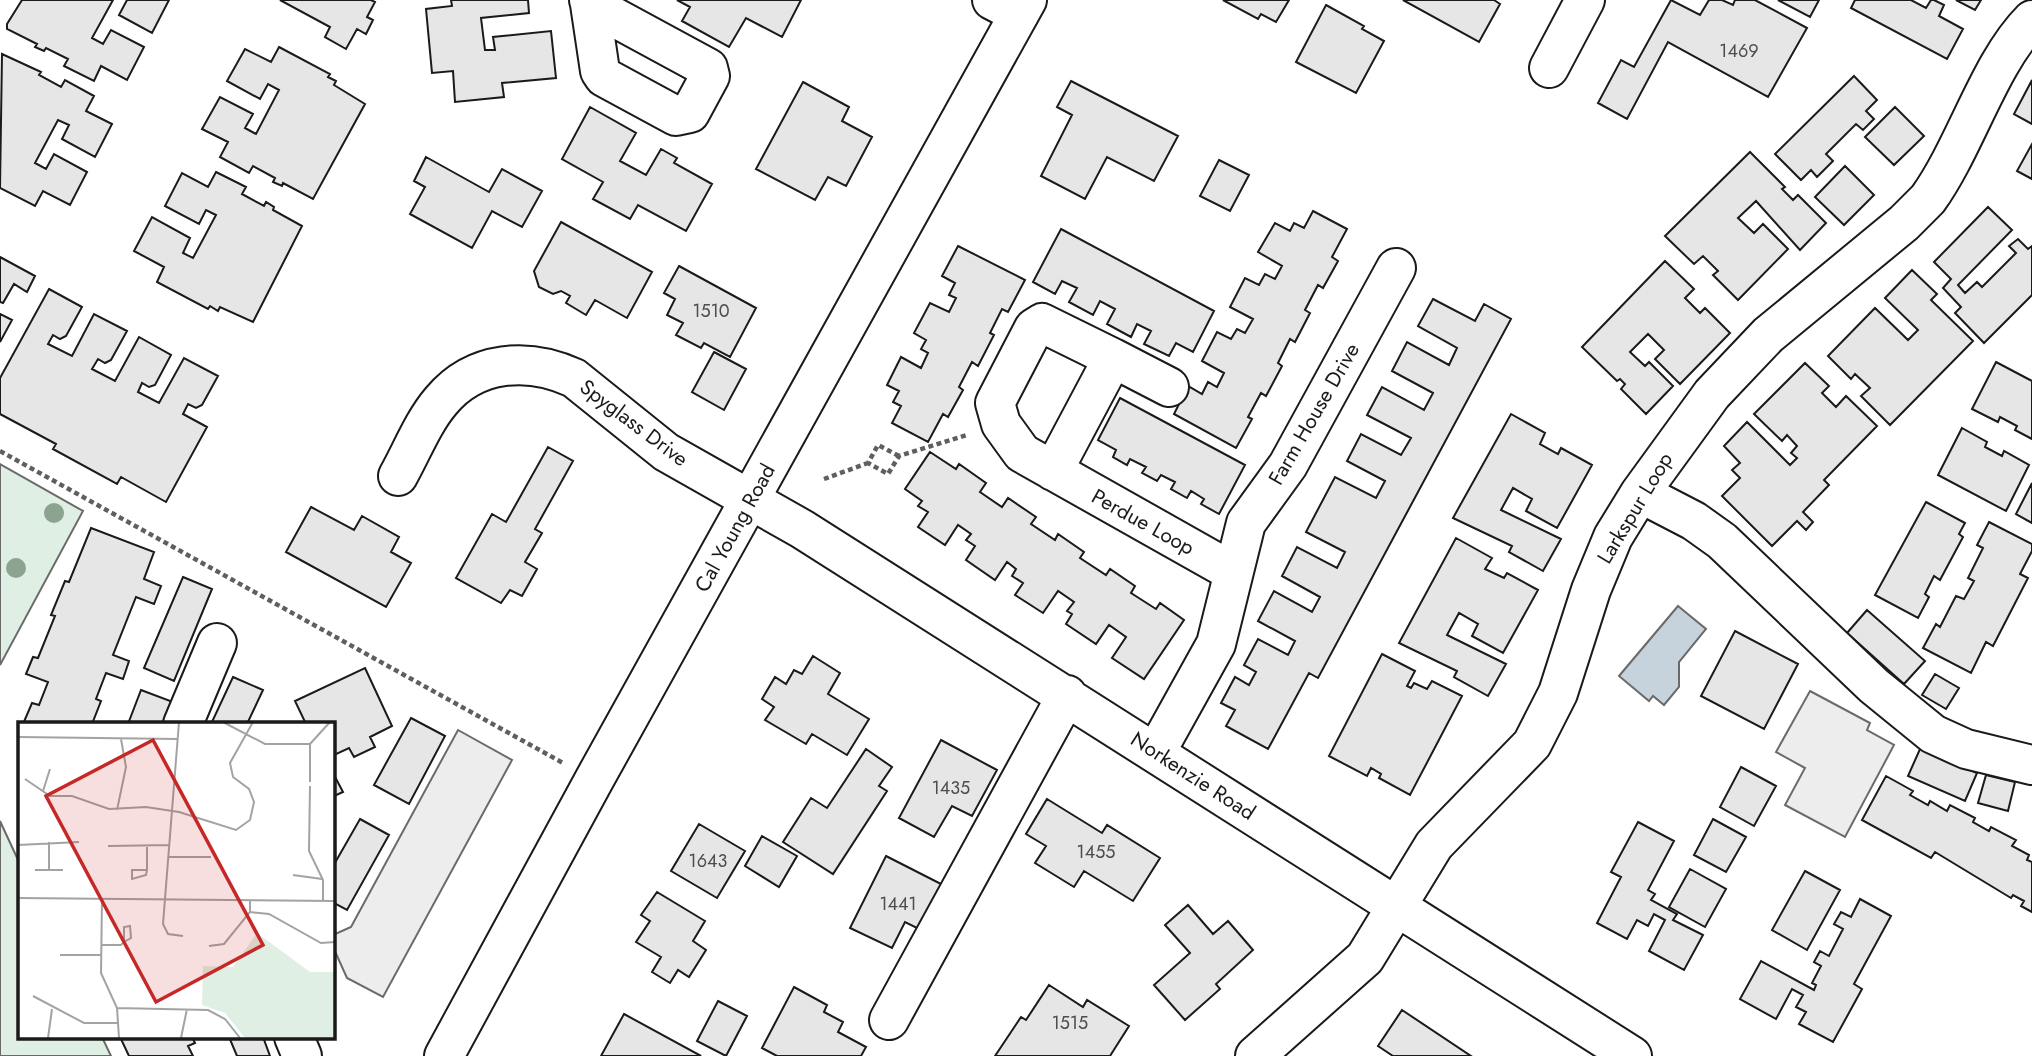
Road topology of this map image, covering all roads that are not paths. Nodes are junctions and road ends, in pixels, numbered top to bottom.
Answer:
1 (1585, 0) edge
2 (1013, 5) edge
3 (2032, 20) edge
4 (1549, 68) dead end
5 (1396, 268) dead end
6 (1113, 358) junction
7 (1169, 387) dead end
8 (1053, 471) junction
9 (398, 476) dead end
10 (1640, 493) junction
11 (750, 502) junction
12 (1233, 572) junction
13 (217, 643) dead end
14 (1067, 695) junction
15 (183, 722) edge
16 (1156, 752) junction
17 (2032, 765) edge
18 (1396, 906) junction
19 (889, 1020) dead end
20 (294, 1038) edge
21 (302, 1056) edge
22 (444, 1056) edge
23 (1255, 1056) edge
24 (1632, 1056) edge

1 - 4 street
2 - 11 street, Cal Young Road
3 - 10 street, Larkspur Loop
5 - 12 street, Farm House Drive
6 - 7 street
6 - 8 street
6 - 8 street, Perdue Loop
8 - 12 street, Perdue Loop
9 - 11 street, Spyglass Drive
10 - 17 street
10 - 18 street, Larkspur Loop
11 - 14 street, Norkenzie Road
11 - 22 street, Cal Young Road
12 - 16 street, Farm House Drive
13 - 15 street
14 - 16 street, Norkenzie Road
14 - 19 street
16 - 18 street, Norkenzie Road
18 - 23 street, Larkspur Loop
18 - 24 street, Norkenzie Road
20 - 21 street

